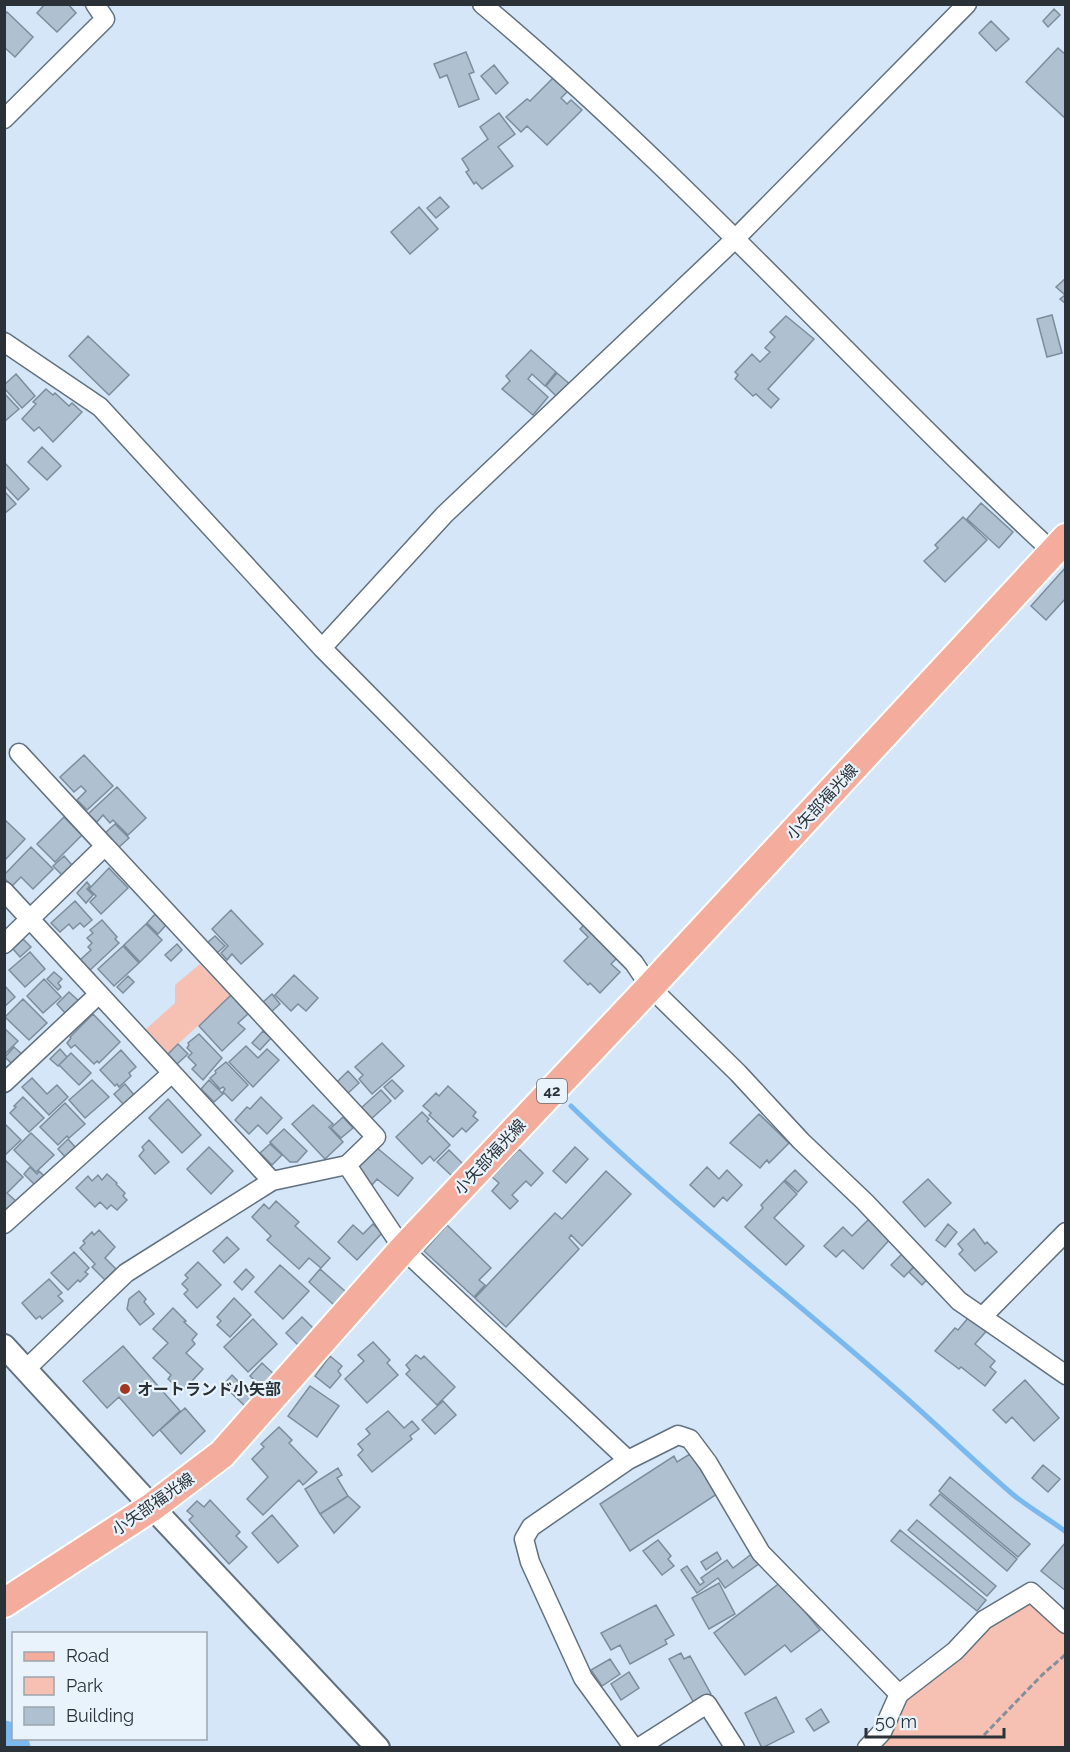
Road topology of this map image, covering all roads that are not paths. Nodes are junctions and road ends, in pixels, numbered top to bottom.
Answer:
1 (95, 4) edge
2 (482, 4) edge
3 (967, 4) edge
4 (4, 119) edge
5 (735, 239) junction
6 (4, 342) edge
7 (1060, 546) edge
8 (322, 648) junction
9 (19, 753) dead end
10 (105, 846) junction
11 (4, 891) edge
12 (31, 919) junction
13 (4, 944) edge
14 (650, 987) junction
15 (99, 994) junction
16 (172, 1073) junction
17 (4, 1083) edge
18 (347, 1164) junction
19 (272, 1180) junction
20 (4, 1224) edge
21 (1065, 1232) edge
22 (403, 1250) junction
23 (982, 1316) junction
24 (4, 1346) edge
25 (25, 1370) junction
26 (1065, 1375) edge
27 (628, 1460) junction
28 (152, 1507) junction
29 (4, 1603) edge
30 (1065, 1624) edge
31 (899, 1694) junction
32 (378, 1748) edge
33 (636, 1748) edge
34 (735, 1748) edge
35 (867, 1748) edge

1 - 4 street
2 - 5 street
3 - 5 street
5 - 7 street
5 - 8 street
6 - 8 street
7 - 14 main road, 小矢部福光線 / 42
8 - 14 street
9 - 10 street
10 - 12 street
10 - 18 street
11 - 12 street
12 - 13 street
12 - 15 street
14 - 22 main road, 小矢部福光線 / 42
14 - 23 street
15 - 16 street
15 - 17 street
16 - 19 street
16 - 20 street
18 - 19 street
18 - 22 street
19 - 25 street
21 - 23 street
22 - 27 street
22 - 28 main road, 小矢部福光線 / 42
23 - 26 street
24 - 25 street
25 - 28 street
27 - 31 street
27 - 33 street
28 - 29 main road, 小矢部福光線 / 42
28 - 32 street
30 - 31 street
31 - 35 street
33 - 34 street

